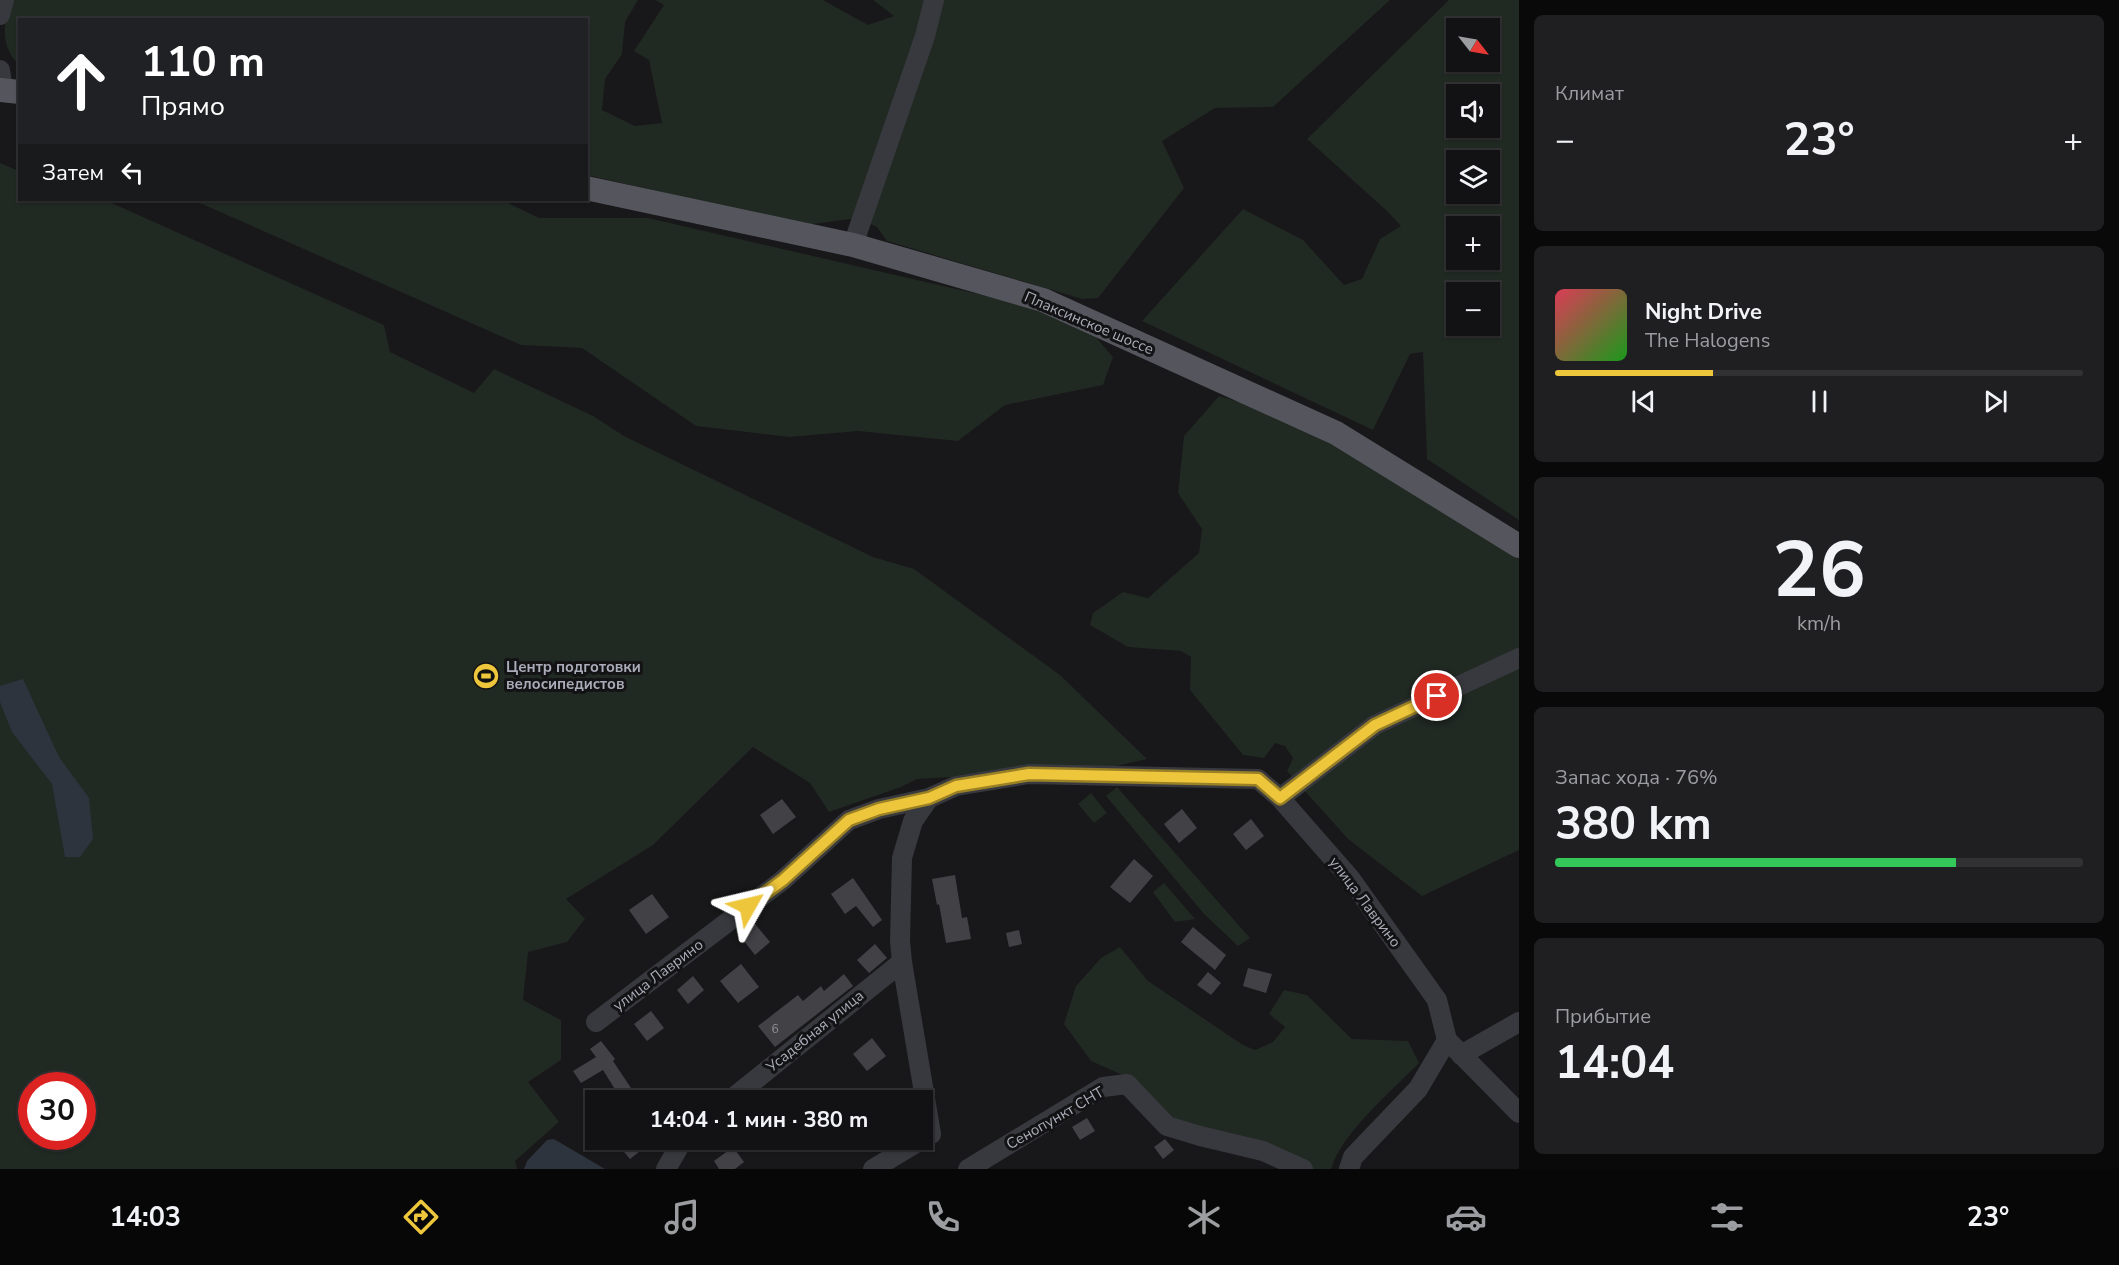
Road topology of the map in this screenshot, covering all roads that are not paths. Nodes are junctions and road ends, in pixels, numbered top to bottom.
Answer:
1 (4, 0) edge
2 (934, 0) edge
3 (0, 15) edge
4 (588, 188) edge
5 (853, 245) junction
6 (1519, 546) edge
7 (1519, 658) edge
8 (929, 798) junction
9 (1280, 798) junction
10 (902, 962) junction
11 (596, 1022) dead end
12 (1519, 1022) edge
13 (1447, 1040) junction
14 (1461, 1055) junction
15 (743, 1090) edge
16 (924, 1090) edge
17 (1519, 1113) edge
18 (677, 1150) edge
19 (905, 1150) edge
20 (666, 1169) edge
21 (873, 1169) edge
22 (968, 1169) edge
23 (1303, 1169) edge
24 (1349, 1169) edge

1 - 3 street
2 - 5 street
4 - 5 main road, Плаксинское шоссе
5 - 6 main road, Плаксинское шоссе
7 - 9 street
8 - 9 street, улица Лаврино
8 - 10 street
8 - 11 street, улица Лаврино
9 - 13 street, улица Лаврино
10 - 15 street, Усадебная улица
10 - 16 street
12 - 14 street
13 - 14 street
13 - 24 street
14 - 17 street
18 - 20 street
19 - 21 street
22 - 23 street, Сенопункт СНТ

